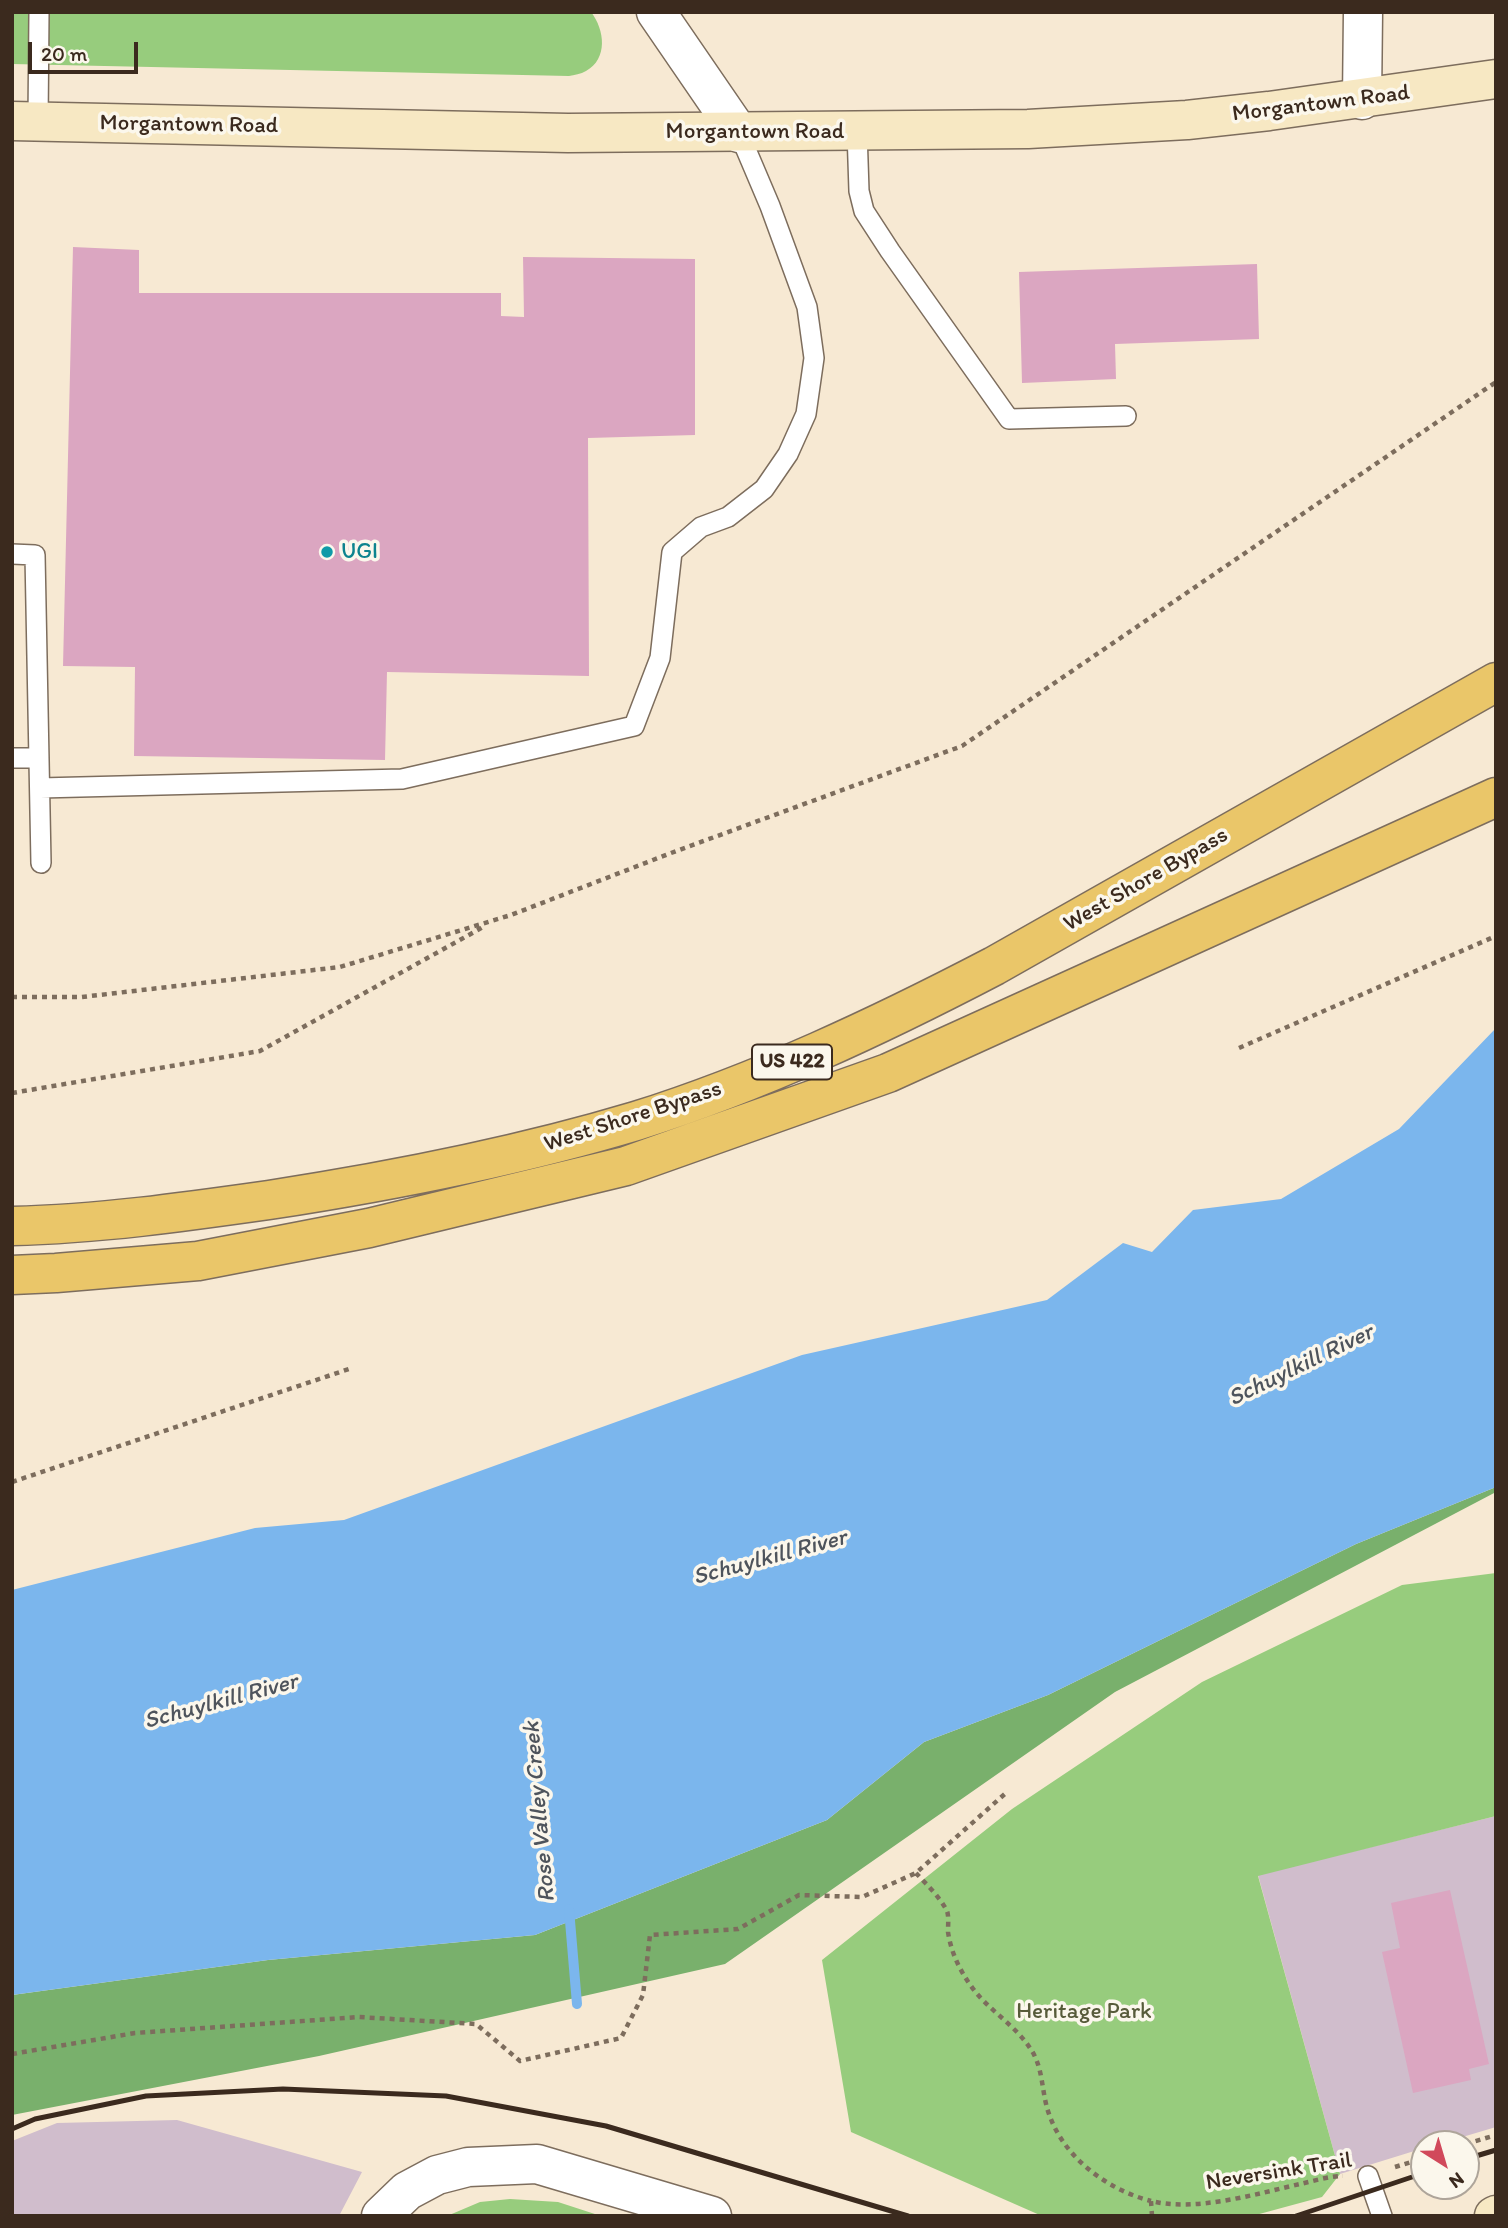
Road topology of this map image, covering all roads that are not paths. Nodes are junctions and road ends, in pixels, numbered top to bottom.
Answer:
1 (39, 12) edge
2 (656, 12) edge
3 (1363, 12) edge
4 (1496, 79) edge
5 (1362, 100) junction
6 (25, 122) edge
7 (857, 131) junction
8 (739, 133) junction
9 (1126, 416) dead end
10 (12, 554) edge
11 (1496, 682) edge
12 (12, 758) edge
13 (39, 758) junction
14 (40, 788) junction
15 (1496, 797) edge
16 (41, 863) dead end
17 (12, 1226) edge
18 (12, 1275) edge
19 (1368, 2176) road end
20 (381, 2216) edge
21 (712, 2216) edge
22 (1382, 2216) edge

1 - 6 lane
2 - 8 street
3 - 5 street
4 - 5 main road, Morgantown Road
5 - 7 main road, Morgantown Road
6 - 8 main road, Morgantown Road
7 - 8 main road, Morgantown Road
7 - 9 lane
8 - 14 lane
10 - 13 lane
11 - 17 highway, West Shore Bypass / US 422
12 - 13 lane
13 - 14 lane
14 - 16 lane
15 - 18 highway, West Shore Bypass / US 422
19 - 22 lane
20 - 21 street

